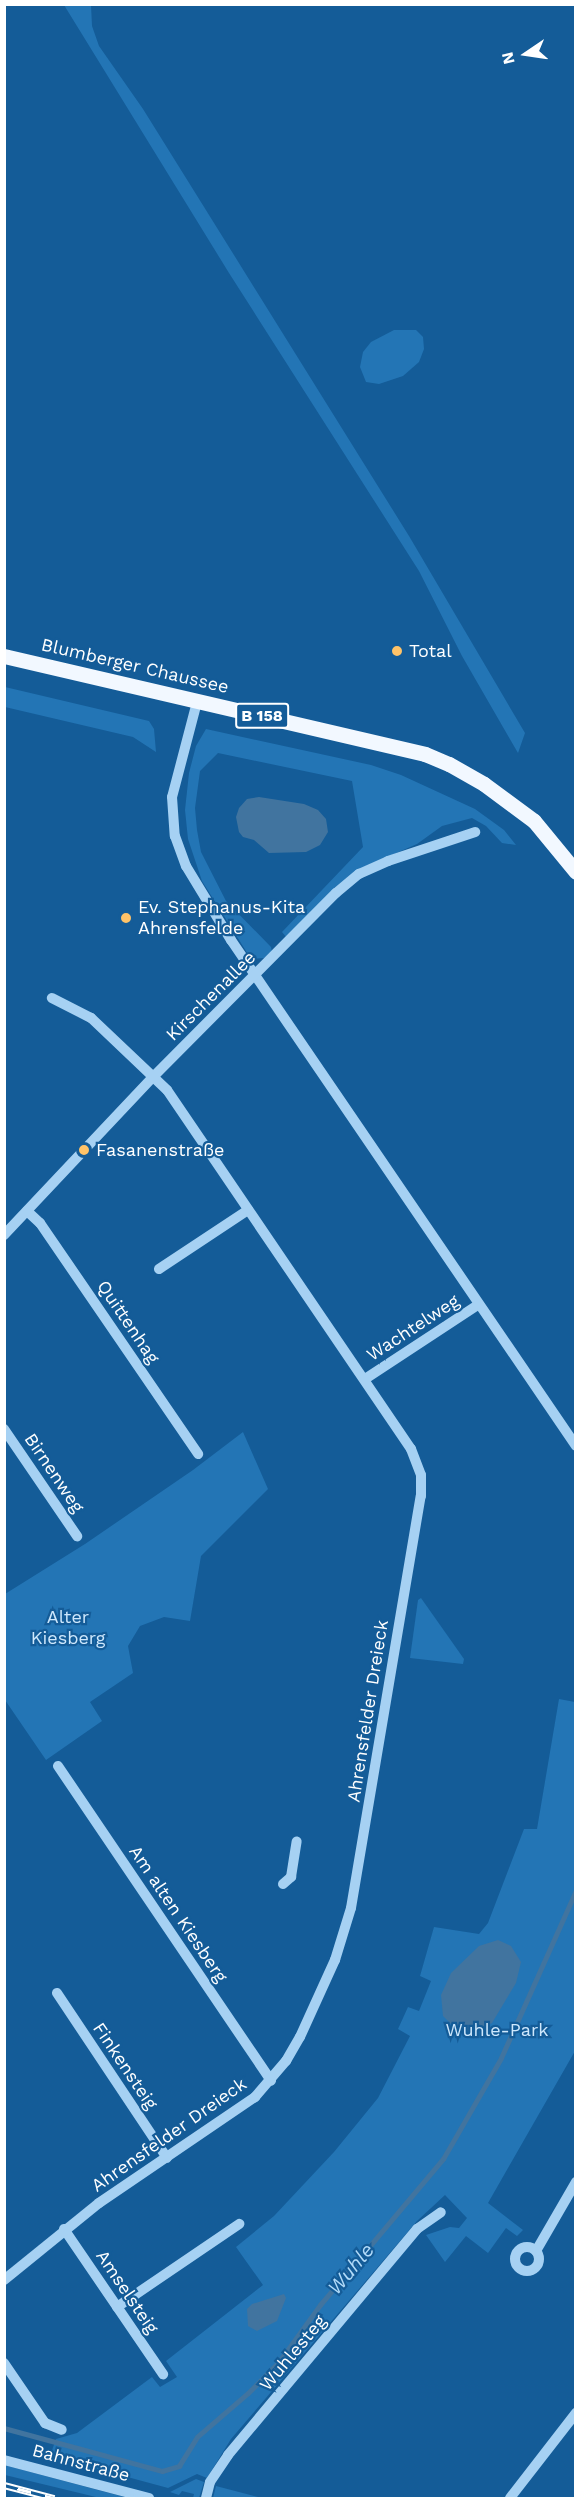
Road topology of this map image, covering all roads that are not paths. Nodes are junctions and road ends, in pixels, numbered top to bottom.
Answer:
1 (4, 656) edge
2 (197, 702) junction
3 (475, 832) dead end
4 (574, 866) edge
5 (256, 975) junction
6 (52, 998) dead end
7 (154, 1076) junction
8 (248, 1210) junction
9 (27, 1211) junction
10 (4, 1235) edge
11 (159, 1269) dead end
12 (479, 1304) junction
13 (365, 1379) junction
14 (4, 1430) edge
15 (576, 1446) edge
16 (198, 1454) dead end
17 (77, 1536) dead end
18 (58, 1766) dead end
19 (297, 1841) dead end
20 (283, 1884) dead end
21 (57, 1993) dead end
22 (271, 2081) junction
23 (167, 2158) junction
24 (576, 2182) edge
25 (441, 2212) dead end
26 (238, 2224) dead end
27 (64, 2229) junction
28 (536, 2251) dead end
29 (4, 2280) edge
30 (117, 2307) junction
31 (4, 2363) edge
32 (163, 2374) dead end
33 (576, 2413) edge
34 (62, 2430) dead end
35 (4, 2460) edge
36 (149, 2499) edge
37 (206, 2499) edge
38 (510, 2499) edge

1 - 2 main road, Blumberger Chaussee / B 158
2 - 4 main road, Blumberger Chaussee / B 158
2 - 5 street
3 - 5 street, Kirschenallee
5 - 7 street, Kirschenallee
5 - 12 street
6 - 7 street, Ahrensfelder Dreieck
7 - 8 street, Ahrensfelder Dreieck
7 - 9 street, Kirschenallee
8 - 11 street
8 - 13 street, Ahrensfelder Dreieck
9 - 10 street, Kirschenallee
9 - 16 street, Quittenhag
12 - 13 street, Wachtelweg
12 - 15 street
13 - 22 street, Ahrensfelder Dreieck
14 - 17 street, Birnenweg
18 - 22 street, Am alten Kiesberg
19 - 20 street
21 - 23 street, Finkensteig
22 - 23 street, Ahrensfelder Dreieck
23 - 27 street, Ahrensfelder Dreieck
24 - 28 street
25 - 37 street, Wuhlesteg
26 - 30 street
27 - 29 street, Ahrensfelder Dreieck
27 - 30 street, Amselsteig
30 - 32 street, Amselsteig
31 - 34 street
33 - 38 street
35 - 36 street, Bahnstraße

